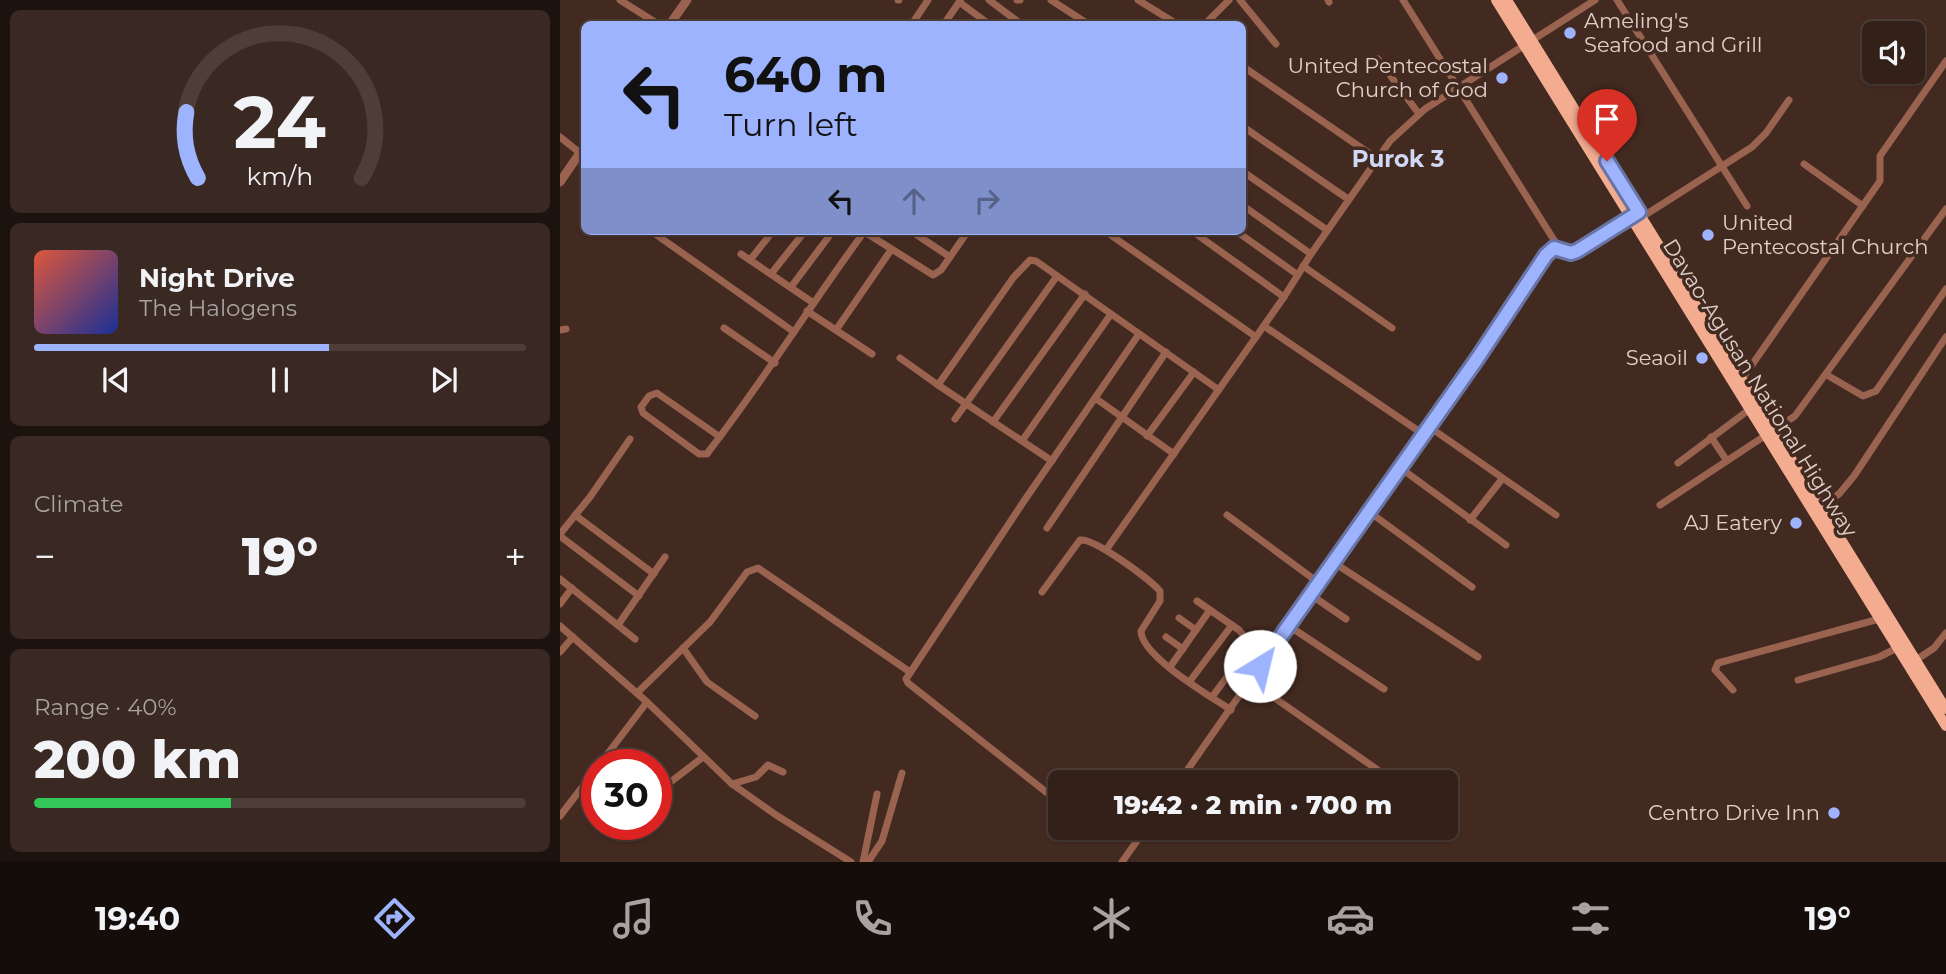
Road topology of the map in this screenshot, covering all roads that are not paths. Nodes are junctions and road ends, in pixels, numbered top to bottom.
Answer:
1 (620, 0) edge
2 (687, 0) edge
3 (928, 0) edge
4 (989, 0) edge
5 (1051, 0) edge
6 (1138, 0) edge
7 (1229, 0) edge
8 (1240, 0) edge
9 (1403, 0) edge
10 (1496, 0) edge
11 (1507, 0) edge
12 (1595, 0) edge
13 (1617, 0) edge
14 (959, 1) edge
15 (653, 21) edge
16 (672, 21) edge
17 (914, 21) edge
18 (946, 21) edge
19 (985, 21) edge
20 (1017, 21) edge
21 (1083, 21) edge
22 (1172, 21) edge
23 (1208, 21) edge
24 (1528, 43) junction
25 (1276, 44) dead end
26 (1378, 59) dead end
27 (1946, 61) edge
28 (1246, 69) edge
29 (1458, 88) junction
30 (1789, 100) dead end
31 (1419, 114) junction
32 (1246, 129) edge
33 (560, 137) edge
34 (581, 148) edge
35 (581, 152) edge
36 (1376, 158) junction
37 (1804, 164) dead end
38 (1721, 167) junction
39 (1246, 174) edge
40 (560, 182) edge
41 (1348, 199) junction
42 (1747, 206) dead end
43 (1863, 206) junction
44 (1246, 208) edge
45 (1946, 209) edge
46 (1637, 216) junction
47 (1327, 230) junction
48 (657, 235) edge
49 (770, 235) edge
50 (802, 235) edge
51 (830, 235) edge
52 (861, 235) edge
53 (870, 235) edge
54 (917, 235) edge
55 (965, 235) edge
56 (1111, 235) edge
57 (1198, 235) edge
58 (1242, 235) edge
59 (1559, 248) junction
60 (891, 250) junction
61 (741, 254) dead end
62 (1311, 254) junction
63 (950, 257) junction
64 (750, 260) junction
65 (1303, 266) junction
66 (771, 274) junction
67 (1298, 275) junction
68 (1057, 276) junction
69 (791, 287) junction
70 (1946, 289) edge
71 (1085, 294) junction
72 (1284, 296) junction
73 (813, 302) junction
74 (807, 311) junction
75 (1111, 314) junction
76 (1264, 326) junction
77 (724, 328) dead end
78 (1392, 328) dead end
79 (836, 330) junction
80 (794, 332) junction
81 (1139, 334) junction
82 (1256, 337) junction
83 (1946, 337) edge
84 (1166, 352) junction
85 (872, 354) dead end
86 (900, 358) dead end
87 (775, 363) junction
88 (1194, 372) junction
89 (1826, 375) junction
90 (1739, 383) junction
91 (939, 385) junction
92 (1219, 390) junction
93 (1095, 398) junction
94 (966, 404) junction
95 (1750, 409) junction
96 (1122, 417) junction
97 (955, 419) dead end
98 (993, 422) junction
99 (1428, 426) junction
100 (1770, 433) junction
101 (1423, 434) junction
102 (1147, 436) junction
103 (720, 437) junction
104 (1711, 438) junction
105 (630, 439) dead end
106 (1022, 441) junction
107 (1174, 454) junction
108 (1052, 461) junction
109 (1727, 461) junction
110 (1678, 463) dead end
111 (1399, 467) junction
112 (1502, 479) junction
113 (1660, 505) dead end
114 (1821, 506) junction
115 (1368, 510) junction
116 (575, 515) junction
117 (1227, 515) dead end
118 (1556, 515) dead end
119 (1471, 520) junction
120 (1047, 528) dead end
121 (1832, 532) junction
122 (560, 535) edge
123 (1506, 545) dead end
124 (1106, 550) junction
125 (665, 557) dead end
126 (1333, 562) junction
127 (654, 574) junction
128 (560, 579) edge
129 (1319, 583) junction
130 (1472, 587) dead end
131 (572, 588) junction
132 (1042, 592) dead end
133 (1311, 595) junction
134 (639, 596) junction
135 (1197, 601) dead end
136 (560, 604) edge
137 (1210, 610) junction
138 (1179, 618) dead end
139 (1346, 619) dead end
140 (1879, 619) junction
141 (618, 625) junction
142 (1232, 625) junction
143 (560, 626) edge
144 (1289, 626) junction
145 (1196, 630) junction
146 (1946, 633) edge
147 (573, 636) junction
148 (1166, 637) dead end
149 (635, 639) dead end
150 (683, 648) junction
151 (1897, 648) junction
152 (1183, 649) junction
153 (560, 652) edge
154 (1478, 657) dead end
155 (1912, 663) junction
156 (1170, 667) junction
157 (1233, 668) junction
158 (910, 672) junction
159 (1250, 680) junction
160 (1798, 680) dead end
161 (1190, 681) junction
162 (1384, 689) dead end
163 (1732, 690) dead end
164 (637, 693) junction
165 (1212, 697) junction
166 (647, 702) junction
167 (1946, 709) edge
168 (1231, 710) junction
169 (755, 716) dead end
170 (1946, 726) edge
171 (611, 749) edge
172 (703, 757) junction
173 (1188, 770) edge
174 (1378, 770) edge
175 (783, 772) dead end
176 (902, 774) dead end
177 (672, 781) edge
178 (732, 784) junction
179 (581, 788) edge
180 (877, 794) dead end
181 (1048, 794) edge
182 (560, 816) edge
183 (1138, 840) edge
184 (851, 862) edge
185 (865, 862) edge
186 (1122, 862) edge

1 - 15 street
2 - 16 street
3 - 17 street
4 - 20 street
5 - 21 street
6 - 22 street
7 - 23 street
8 - 25 street
9 - 29 street
10 - 24 highway, Davao-Agusan National Highway
11 - 24 highway, Davao-Agusan National Highway
12 - 24 street
13 - 38 street
14 - 18 street
14 - 19 street
24 - 29 street
24 - 46 highway, Davao-Agusan National Highway
26 - 31 street
27 - 43 street
28 - 36 street
29 - 31 street
29 - 59 street
30 - 38 street
31 - 36 street
32 - 41 street
33 - 34 street
35 - 40 street
36 - 41 street
37 - 43 street
38 - 42 street
38 - 46 street
39 - 47 street
41 - 47 street
43 - 90 street
44 - 62 street
45 - 89 street
46 - 59 street
46 - 90 highway, Davao-Agusan National Highway
47 - 62 street
48 - 80 street
49 - 64 street
50 - 66 street
51 - 69 street
52 - 73 street
53 - 60 street
54 - 63 street
55 - 63 street
56 - 82 street
57 - 72 street
58 - 67 street
59 - 99 street
60 - 63 street
60 - 79 street
61 - 64 street
62 - 65 street
64 - 66 street
65 - 67 street
65 - 78 street
66 - 69 street
67 - 72 street
68 - 71 street
68 - 91 street
68 - 94 street
69 - 73 street
70 - 89 street
71 - 75 street
71 - 98 street
72 - 76 street
73 - 74 street
74 - 79 street
74 - 80 street
75 - 81 street
75 - 106 street
76 - 82 street
76 - 101 street
77 - 87 street
79 - 85 street
80 - 87 street
81 - 84 street
81 - 93 street
82 - 92 street
83 - 114 street
84 - 88 street
84 - 96 street
86 - 91 street
87 - 103 street
88 - 92 street
88 - 102 street
89 - 100 street
90 - 95 highway, Davao-Agusan National Highway
90 - 100 highway, Davao-Agusan National Highway
91 - 94 street
92 - 107 street
93 - 96 street
93 - 108 street
94 - 97 street
94 - 98 street
95 - 100 highway, Davao-Agusan National Highway
95 - 104 street
96 - 102 street
96 - 120 street
98 - 106 street
99 - 101 street
99 - 112 street
100 - 109 street
100 - 114 highway, Davao-Agusan National Highway
100 - 121 highway, Davao-Agusan National Highway
101 - 111 street
102 - 107 street
103 - 103 street
104 - 109 street
104 - 110 street
105 - 116 street
106 - 108 street
107 - 124 street
108 - 158 street
109 - 113 street
111 - 115 street
111 - 119 street
112 - 118 street
112 - 119 street
114 - 121 highway, Davao-Agusan National Highway
115 - 126 street
115 - 130 street
116 - 122 street
116 - 127 street
117 - 129 street
119 - 123 street
121 - 140 highway, Davao-Agusan National Highway
121 - 155 highway, Davao-Agusan National Highway
122 - 134 street
124 - 132 street
124 - 156 street
125 - 127 street
126 - 129 street
126 - 154 street
127 - 134 street
128 - 131 street
129 - 133 street
131 - 136 street
131 - 141 street
133 - 139 street
133 - 144 street
134 - 141 street
135 - 137 street
137 - 142 street
137 - 145 street
138 - 145 street
140 - 151 highway, Davao-Agusan National Highway
140 - 163 street
141 - 149 street
142 - 157 street
142 - 161 street
143 - 147 street
144 - 159 street
144 - 162 street
145 - 152 street
146 - 155 street
147 - 153 street
147 - 164 street
148 - 152 street
150 - 158 street
150 - 164 street
150 - 169 street
151 - 155 highway, Davao-Agusan National Highway
151 - 160 street
152 - 156 street
155 - 167 highway, Davao-Agusan National Highway
155 - 170 highway, Davao-Agusan National Highway
156 - 161 street
157 - 159 street
157 - 165 street
158 - 181 street
159 - 168 street
159 - 174 street
161 - 165 street
164 - 166 street
165 - 168 street
166 - 171 street
166 - 172 street
168 - 173 street
172 - 177 street
172 - 178 street
175 - 178 street
176 - 185 street
178 - 184 street
179 - 182 street
180 - 185 street
183 - 186 street

